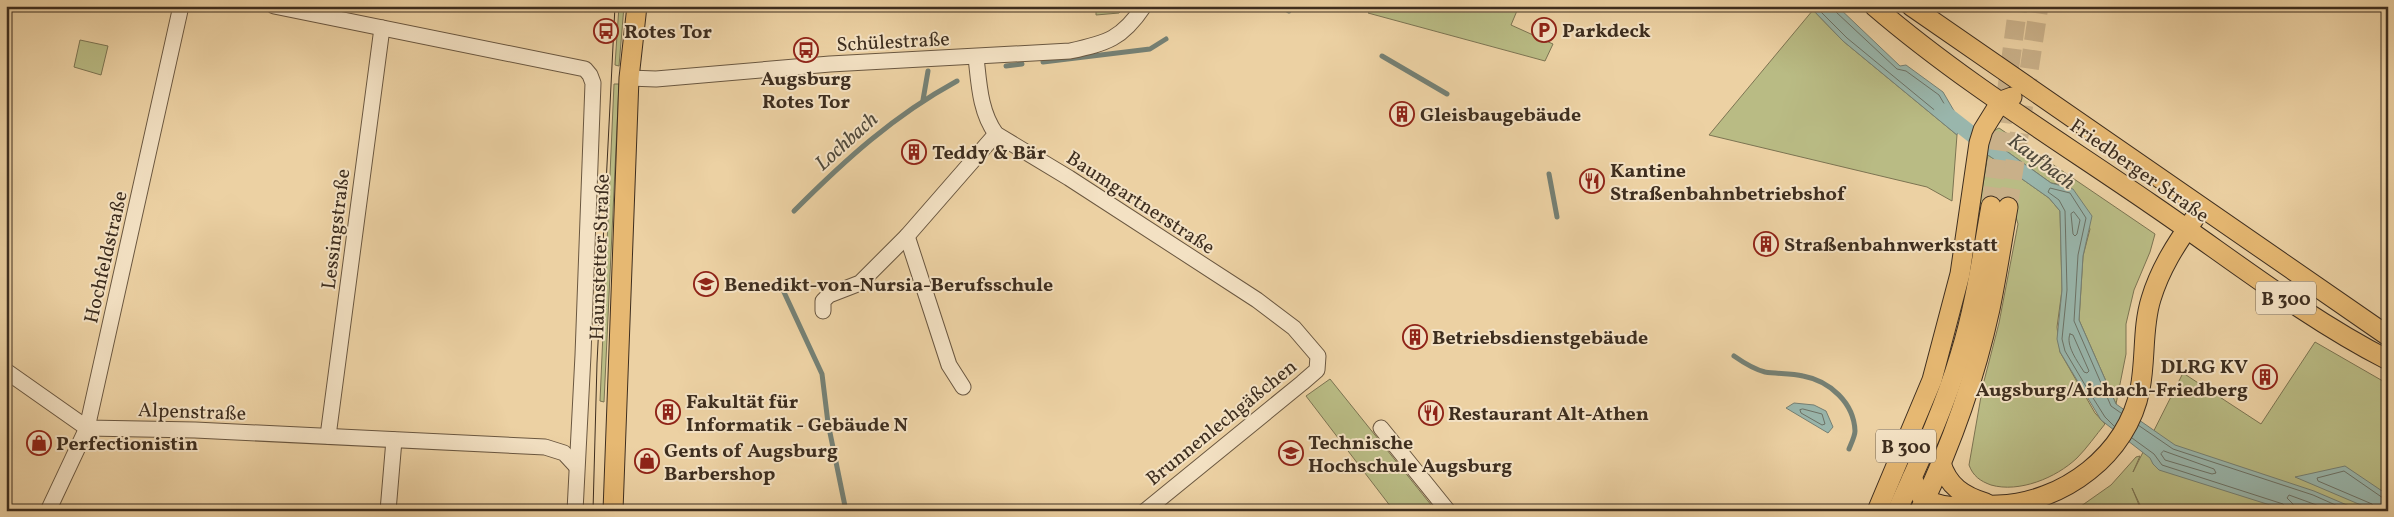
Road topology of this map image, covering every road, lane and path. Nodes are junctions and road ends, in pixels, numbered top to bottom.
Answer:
1 (181, 6) edge
2 (274, 6) edge
3 (637, 6) edge
4 (1144, 6) edge
5 (1874, 6) edge
6 (1911, 6) edge
7 (382, 28) junction
8 (976, 58) junction
9 (629, 78) junction
10 (2032, 90) junction
11 (1996, 108) junction
12 (996, 134) junction
13 (2202, 208) junction
14 (2188, 229) junction
15 (907, 236) junction
16 (823, 311) dead end
17 (2388, 336) edge
18 (2388, 360) edge
19 (1319, 362) joint
20 (6, 371) edge
21 (963, 387) dead end
22 (87, 428) junction
23 (1381, 428) dead end
24 (328, 436) junction
25 (394, 440) junction
26 (1941, 463) junction
27 (576, 466) junction
28 (1912, 478) junction
29 (1922, 505) edge
30 (1991, 505) junction
31 (48, 511) edge
32 (388, 511) edge
33 (575, 511) edge
34 (613, 511) edge
35 (1145, 511) edge
36 (1448, 511) edge
37 (1877, 511) edge
38 (1897, 511) edge

1 - 22 street, Hochfeldstraße
2 - 7 street
3 - 9 main road, Haunstetter Straße
4 - 8 street, Schülestraße
5 - 11 main road, Friedberger Straße
6 - 10 main road, Friedberger Straße
7 - 24 street, Lessingstraße
7 - 27 street, Haunstetter Straße
8 - 9 street, Schülestraße
8 - 12 street
9 - 34 main road, Haunstetter Straße
10 - 11 main road
10 - 13 main road, Friedberger Straße / B 300
11 - 14 main road, Friedberger Straße
11 - 37 main road, B 300
12 - 15 street
12 - 19 street, Baumgartnerstraße
13 - 14 main road
13 - 17 main road, Friedberger Straße / B 300
14 - 18 main road, Friedberger Straße / B 300
14 - 30 main road
15 - 16 street
15 - 21 street
19 - 35 street, Brunnenlechgäßchen
20 - 22 street
22 - 24 street, Alpenstraße
22 - 31 street, Hochfeldstraße
23 - 36 street
24 - 25 street, Alpenstraße
25 - 27 street, Alpenstraße
25 - 32 street
26 - 28 main road
26 - 29 main road
26 - 30 main road
27 - 33 street, Haunstetter Straße
28 - 29 main road
28 - 38 main road
29 - 30 main road

